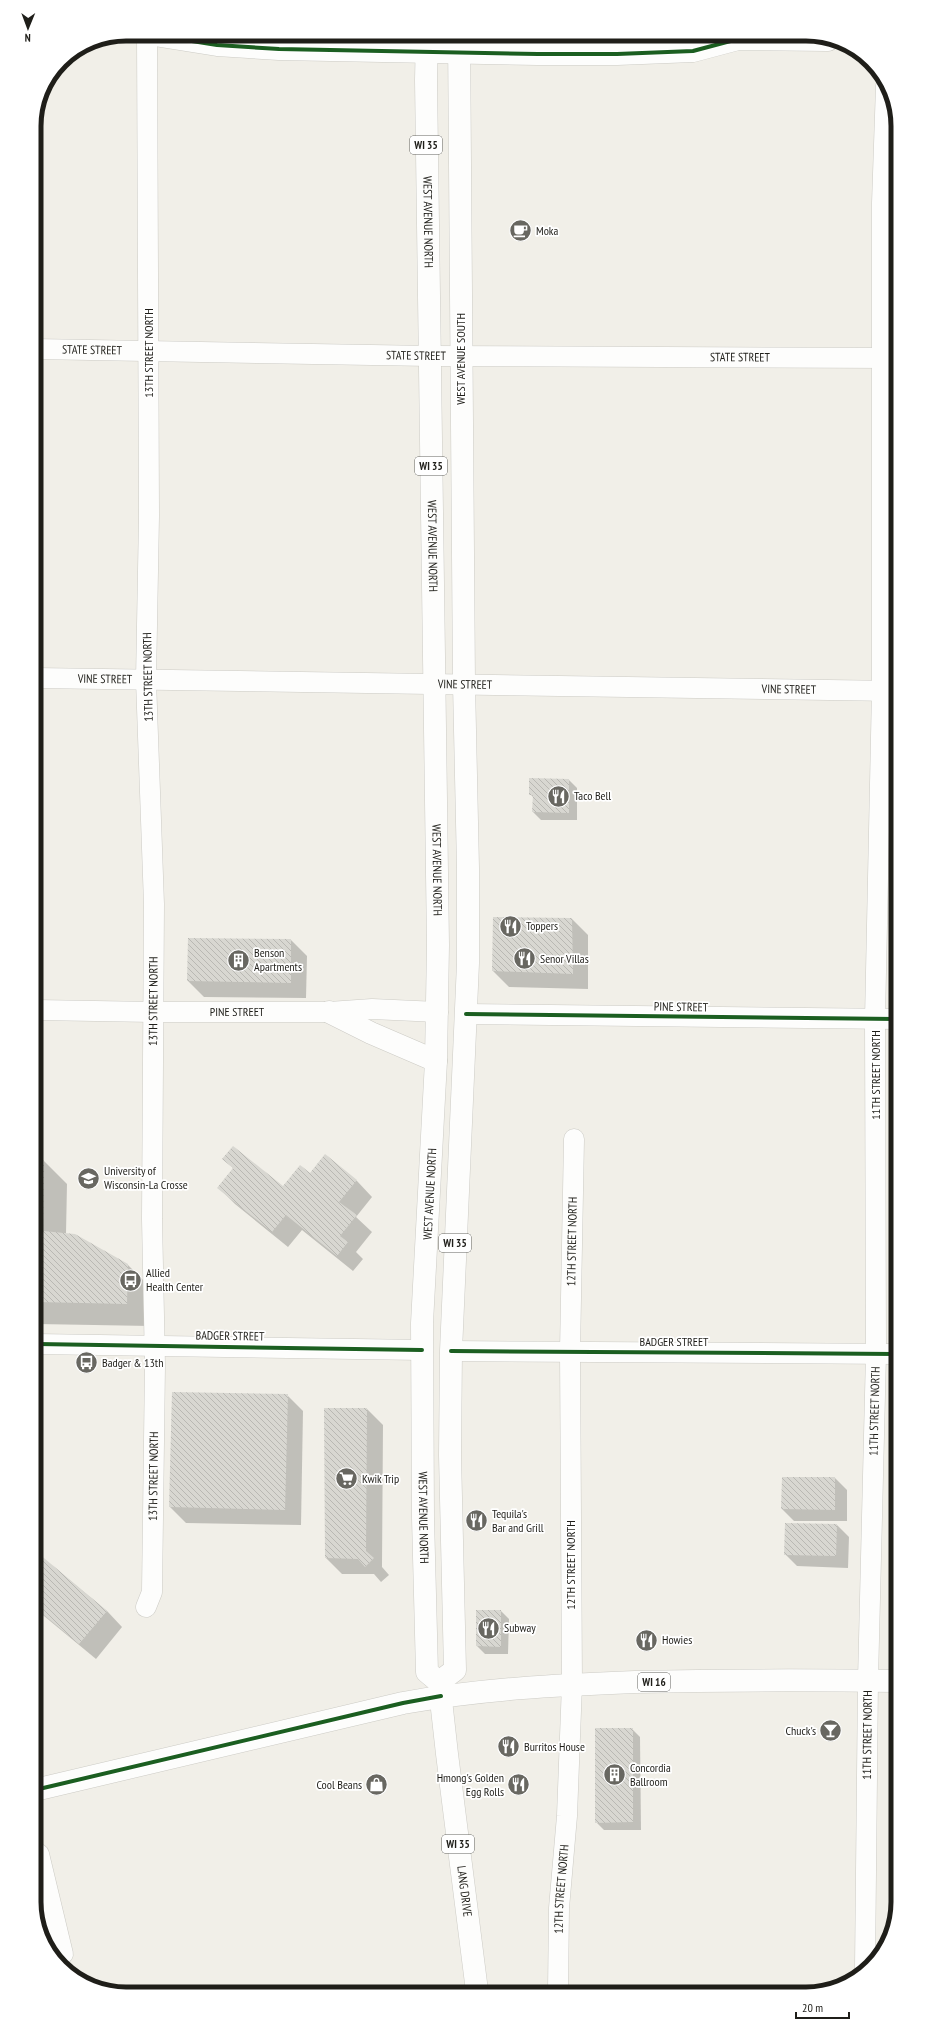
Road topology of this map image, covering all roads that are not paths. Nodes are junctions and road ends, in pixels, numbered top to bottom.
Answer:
1 (148, 41) edge
2 (192, 41) edge
3 (730, 41) edge
4 (427, 43) edge
5 (459, 43) edge
6 (886, 98) edge
7 (41, 349) edge
8 (149, 351) junction
9 (430, 356) junction
10 (461, 356) junction
11 (888, 358) edge
12 (41, 678) edge
13 (146, 680) junction
14 (434, 684) junction
15 (464, 684) junction
16 (888, 690) edge
17 (41, 1010) edge
18 (153, 1012) junction
19 (329, 1012) junction
20 (438, 1012) junction
21 (466, 1014) junction
22 (875, 1019) junction
23 (891, 1019) edge
24 (436, 1061) junction
25 (574, 1139) dead end
26 (41, 1344) edge
27 (154, 1345) junction
28 (422, 1350) junction
29 (451, 1351) junction
30 (570, 1351) junction
31 (876, 1354) junction
32 (891, 1354) edge
33 (146, 1607) dead end
34 (868, 1680) junction
35 (891, 1681) edge
36 (572, 1684) junction
37 (440, 1689) junction
38 (41, 1789) edge
39 (41, 1862) edge
40 (63, 1954) dead end
41 (865, 1963) edge
42 (477, 1987) edge
43 (558, 1987) edge

1 - 8 street, 13TH STREET NORTH
2 - 4 main road
3 - 5 main road
4 - 5 main road
4 - 9 main road, WEST AVENUE NORTH / WI 35
5 - 10 main road, WEST AVENUE SOUTH / WI 35
6 - 11 street, 11TH STREET NORTH
7 - 8 street, STATE STREET
8 - 9 street, STATE STREET
8 - 13 street, 13TH STREET NORTH
9 - 10 street, STATE STREET
9 - 14 main road, WEST AVENUE NORTH / WI 35
10 - 11 street, STATE STREET
10 - 15 main road, WEST AVENUE SOUTH / WI 35
11 - 16 street, 11TH STREET NORTH
12 - 13 street, VINE STREET
13 - 14 street, VINE STREET
13 - 18 street, 13TH STREET NORTH
14 - 15 street, VINE STREET
14 - 20 main road, WEST AVENUE NORTH / WI 35
15 - 16 street, VINE STREET
15 - 21 main road, WI 35
16 - 22 street, 11TH STREET NORTH
17 - 18 street, PINE STREET
18 - 19 street, PINE STREET
18 - 27 street, 13TH STREET NORTH
19 - 20 street, PINE STREET
19 - 24 main road
20 - 24 main road, WEST AVENUE NORTH / WI 35
21 - 22 street, PINE STREET
21 - 29 main road, WI 35
22 - 23 street, PINE STREET
22 - 31 street, 11TH STREET NORTH
24 - 28 main road, WEST AVENUE NORTH / WI 35
25 - 30 street, 12TH STREET NORTH
26 - 27 street, BADGER STREET
27 - 28 street, BADGER STREET
27 - 33 street, 13TH STREET NORTH
28 - 37 main road, WEST AVENUE NORTH / WI 35
29 - 30 street, BADGER STREET
29 - 37 main road, WI 35
30 - 31 street, BADGER STREET
30 - 36 street, 12TH STREET NORTH
31 - 32 street, BADGER STREET
31 - 34 street, 11TH STREET NORTH
34 - 35 main road, WI 16
34 - 36 main road, WI 16
34 - 41 street, 11TH STREET NORTH
36 - 37 main road, WI 16
36 - 43 street, 12TH STREET NORTH
37 - 38 main road, WI 16
37 - 42 main road, LANG DRIVE / WI 35
39 - 40 street

